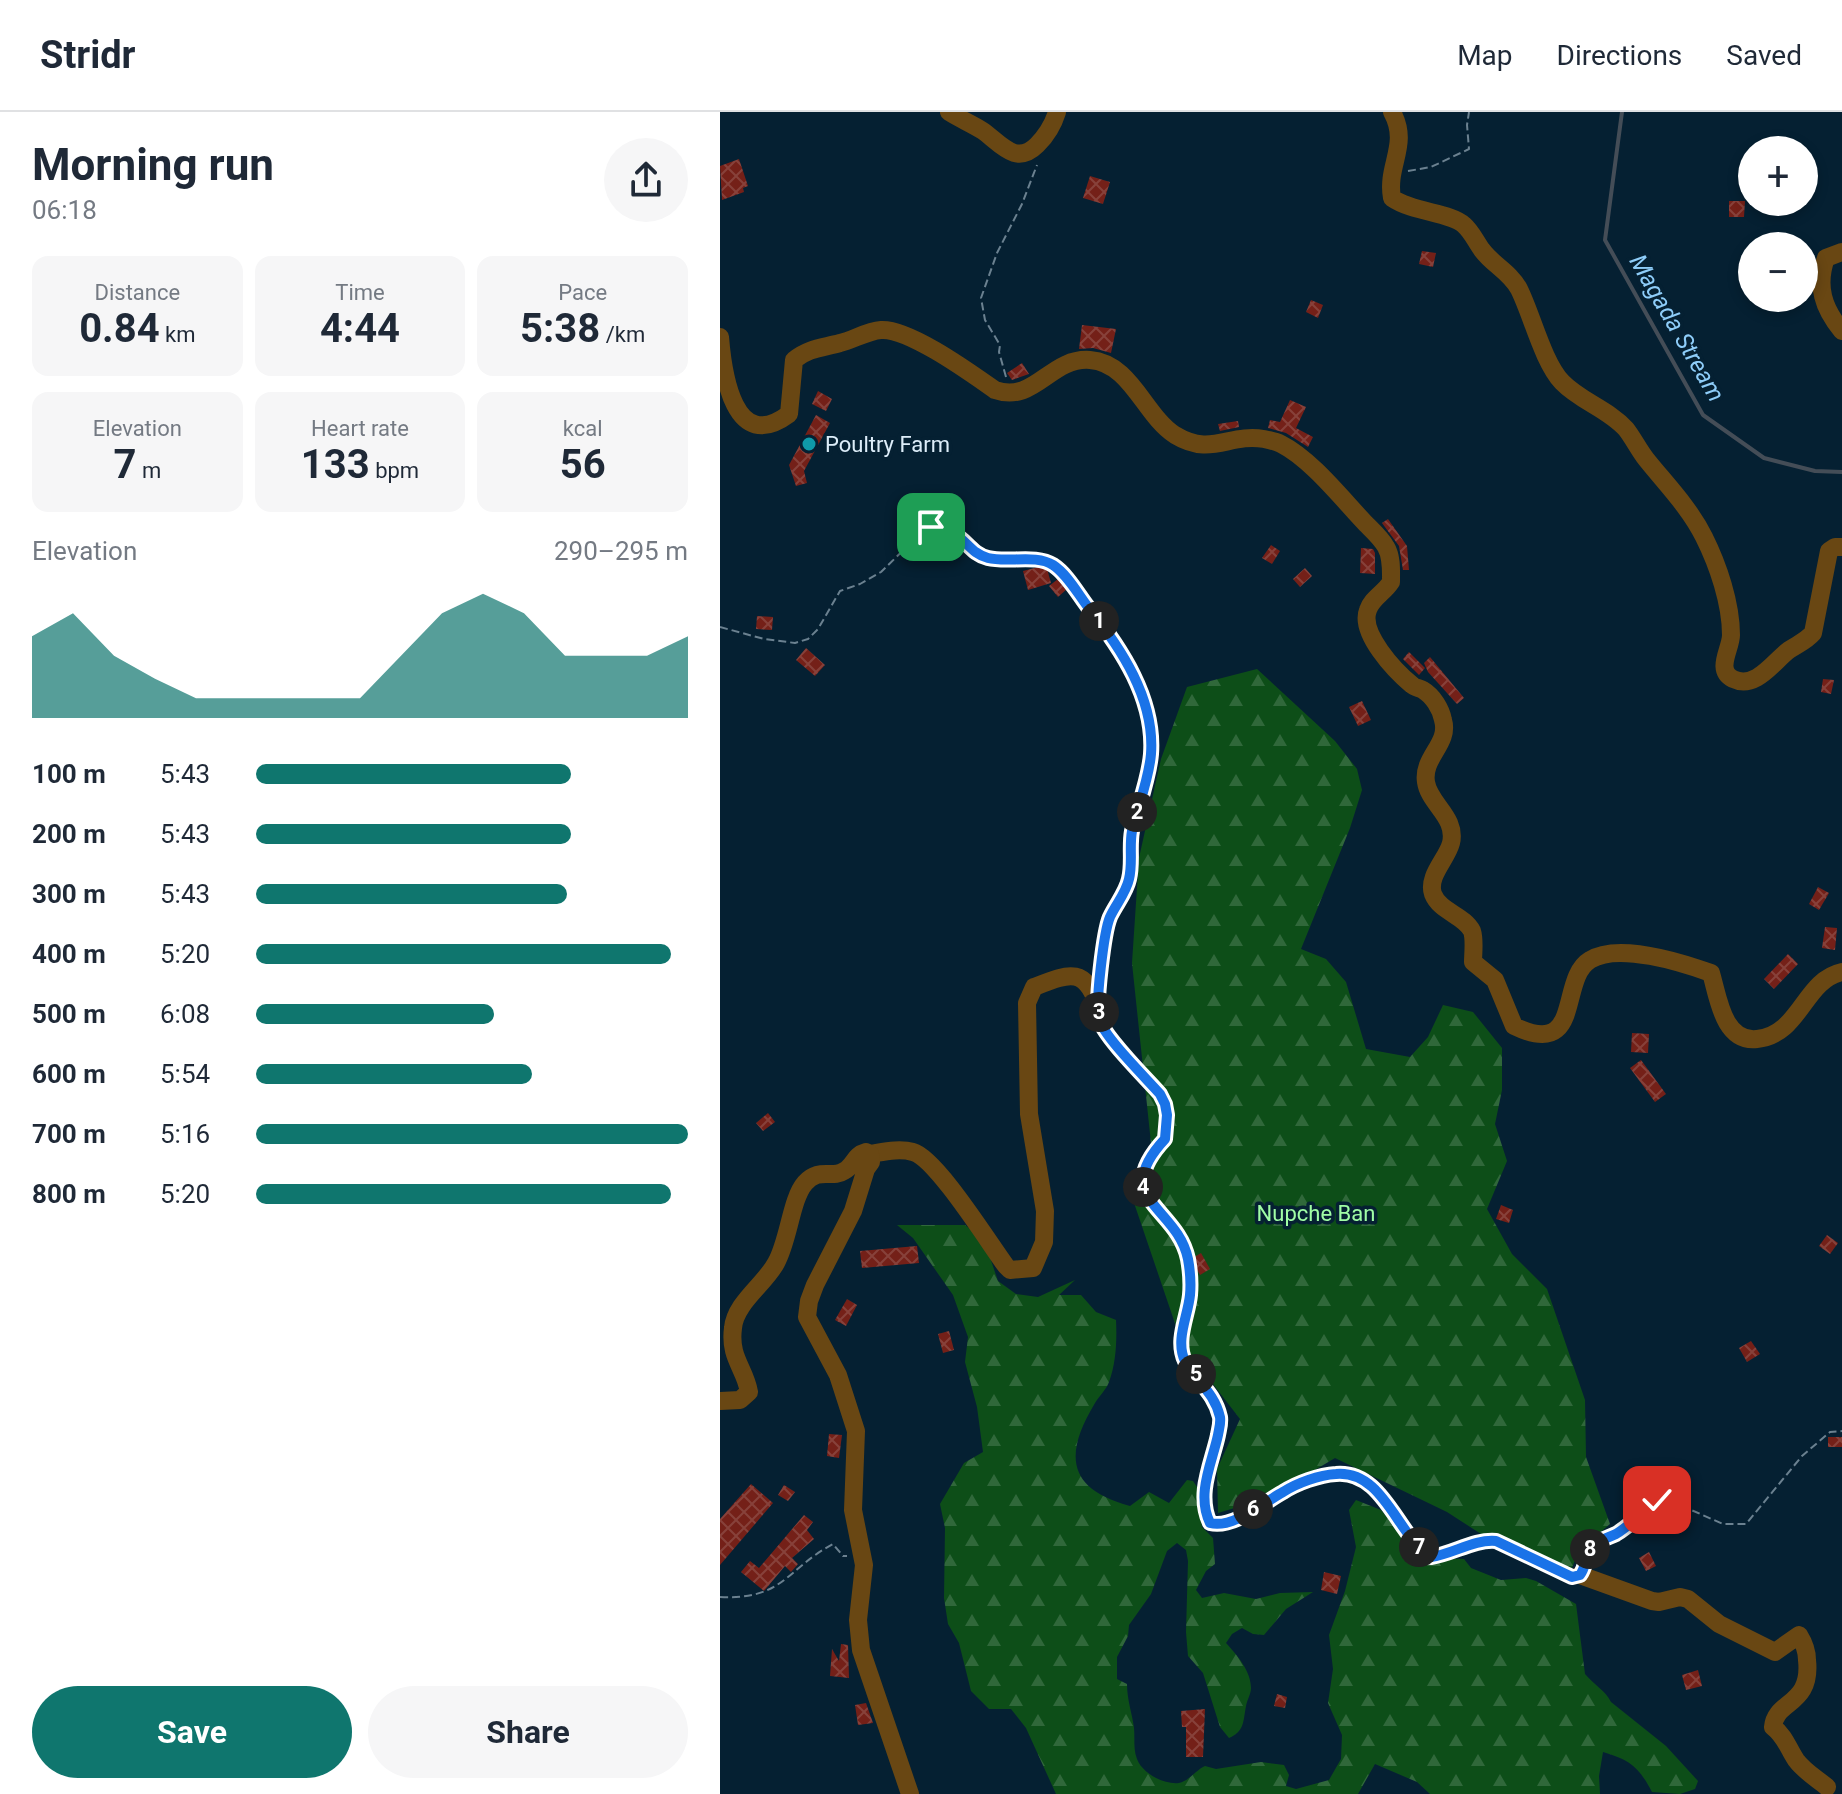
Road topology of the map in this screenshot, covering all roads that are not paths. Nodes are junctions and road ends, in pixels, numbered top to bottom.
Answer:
1 (949, 112) edge
2 (1057, 112) edge
3 (1392, 112) edge
4 (1842, 252) edge
5 (1842, 331) edge
6 (720, 337) edge
7 (1842, 547) edge
8 (1842, 972) edge
9 (1099, 1008) road end
10 (870, 1154) junction
11 (720, 1401) edge
12 (1580, 1575) road end
13 (1827, 1787) dead end
14 (910, 1794) edge

1 - 2 street
3 - 7 street
4 - 5 street
6 - 8 street
9 - 10 street
10 - 11 street
10 - 14 street
12 - 13 street

